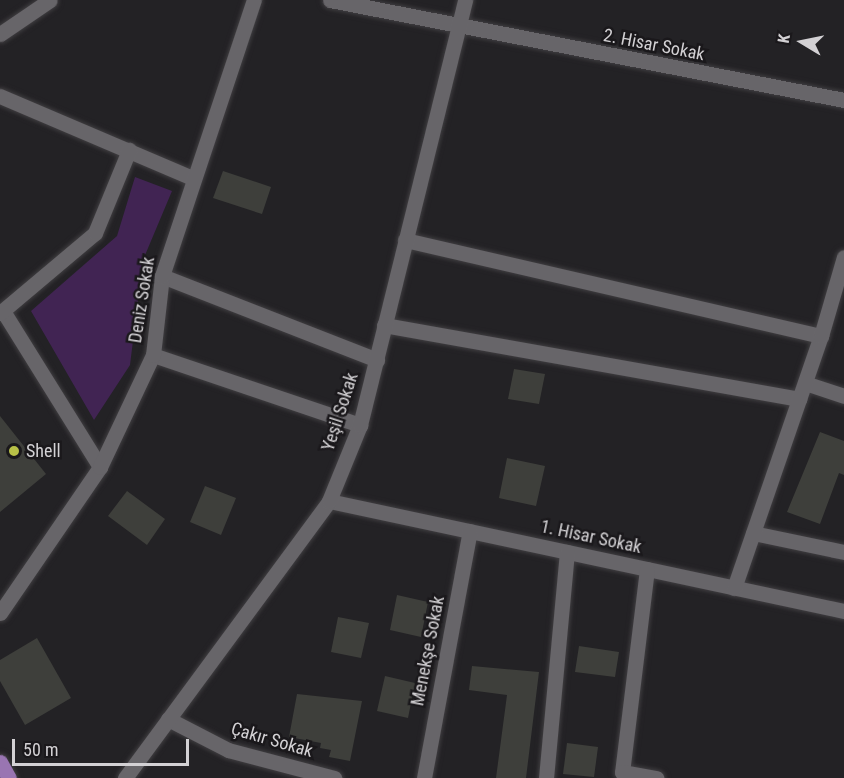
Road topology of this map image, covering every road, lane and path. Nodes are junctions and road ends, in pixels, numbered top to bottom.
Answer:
1 (50, 0) edge
2 (254, 0) edge
3 (330, 0) edge
4 (465, 0) edge
5 (457, 28) junction
6 (0, 34) edge
7 (0, 96) edge
8 (844, 100) edge
9 (129, 150) junction
10 (192, 177) junction
11 (405, 240) junction
12 (844, 257) edge
13 (162, 276) junction
14 (1, 312) edge
15 (384, 325) junction
16 (821, 336) junction
17 (153, 355) junction
18 (377, 360) junction
19 (805, 383) junction
20 (844, 396) edge
21 (799, 399) junction
22 (360, 425) junction
23 (99, 467) junction
24 (329, 501) junction
25 (470, 531) junction
26 (753, 533) junction
27 (567, 552) junction
28 (844, 552) edge
29 (647, 569) junction
30 (734, 588) junction
31 (844, 611) edge
32 (0, 613) edge
33 (168, 719) junction
34 (0, 762) edge
35 (9, 778) edge
36 (126, 778) edge
37 (334, 778) edge
38 (424, 778) edge
39 (546, 778) edge
40 (656, 778) edge

1 - 6 street
2 - 10 street, Deniz Sokak
3 - 5 street, 2. Hisar Sokak
4 - 5 street, Yeşil Sokak
5 - 8 street, 2. Hisar Sokak
5 - 11 street, Yeşil Sokak
7 - 9 street
9 - 10 street
9 - 14 street
10 - 13 street, Deniz Sokak
11 - 15 street, Yeşil Sokak
11 - 16 street
12 - 16 street
13 - 17 street, Deniz Sokak
13 - 18 street
14 - 23 street
15 - 18 street, Yeşil Sokak
15 - 21 street
16 - 19 street
17 - 22 street
17 - 23 street, Deniz Sokak
18 - 22 street, Yeşil Sokak
19 - 20 street
19 - 21 street
21 - 26 street
22 - 24 street, Yeşil Sokak
23 - 32 street, Deniz Sokak
24 - 25 street, 1. Hisar Sokak
24 - 33 street, Yeşil Sokak
25 - 27 street, 1. Hisar Sokak
25 - 38 street, Menekşe Sokak
26 - 28 street
26 - 30 street
27 - 29 street, 1. Hisar Sokak
27 - 39 street
29 - 30 street, 1. Hisar Sokak
29 - 40 street
30 - 31 street, 1. Hisar Sokak
33 - 36 street, Yeşil Sokak
33 - 37 street, Çakır Sokak
34 - 35 main road

